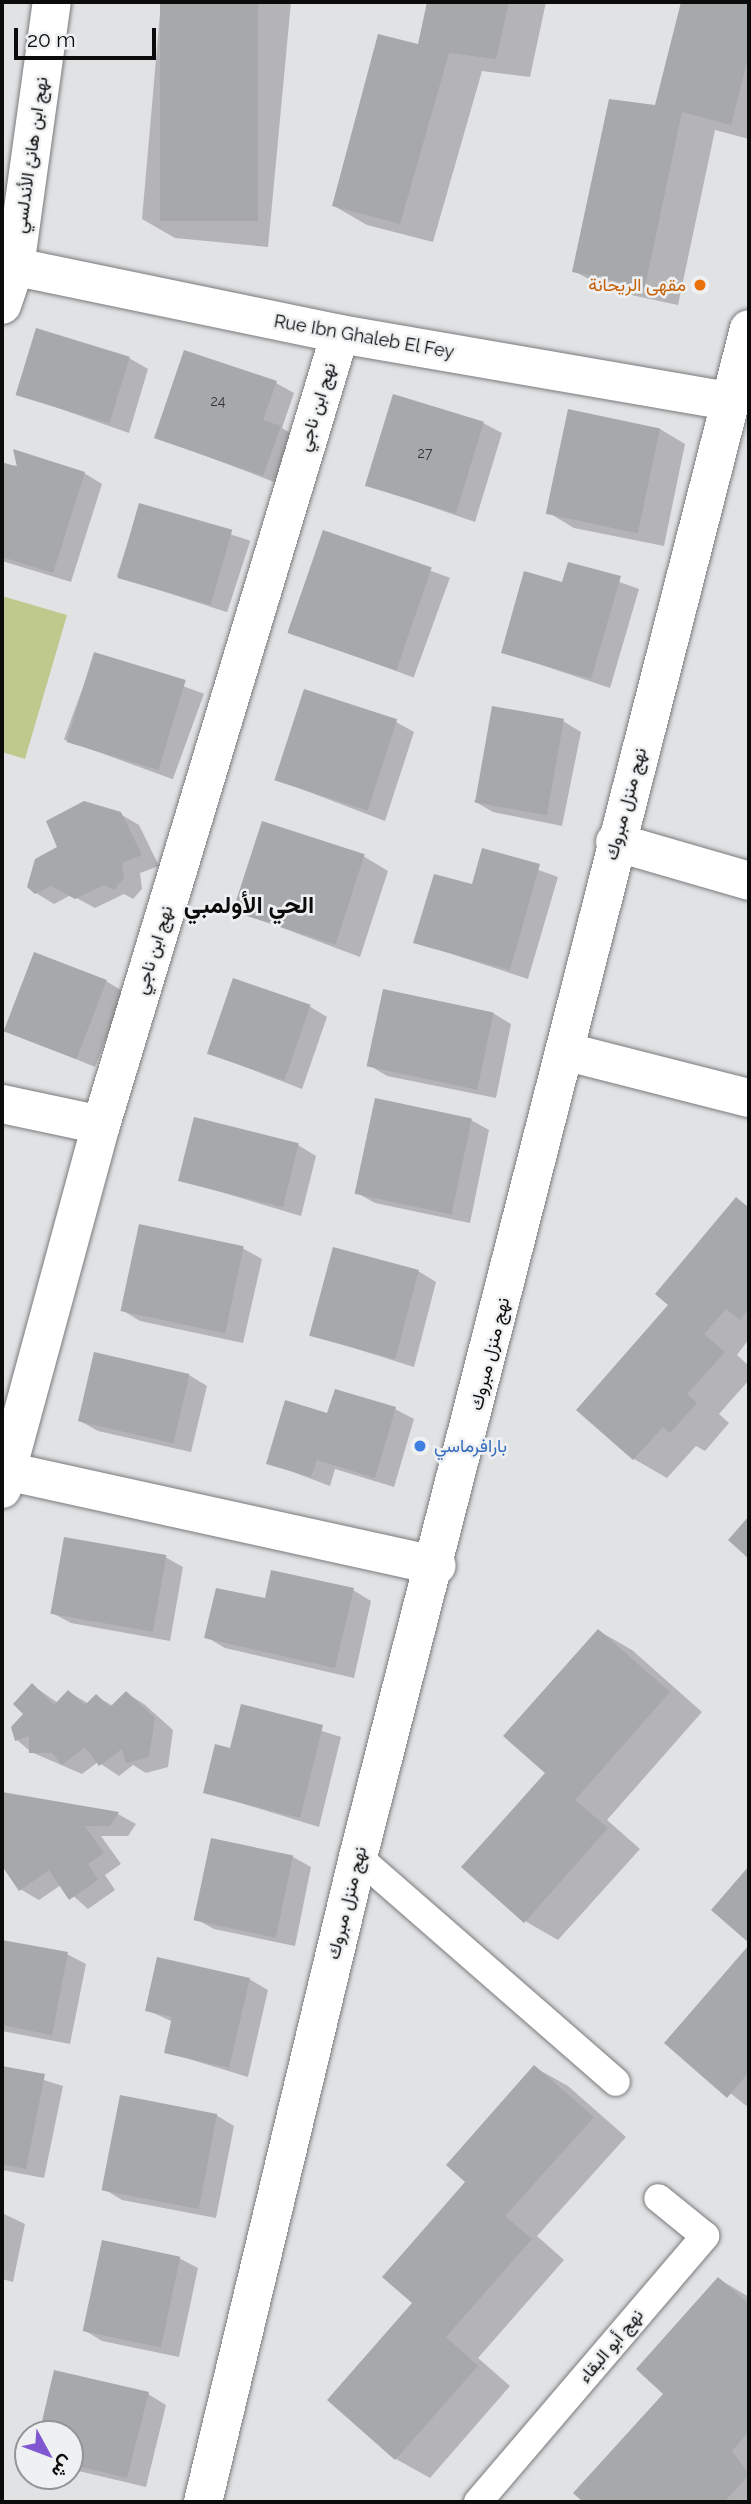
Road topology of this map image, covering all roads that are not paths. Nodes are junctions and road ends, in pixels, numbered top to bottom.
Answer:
1 (52, 2) edge
2 (9, 266) edge
3 (2, 305) edge
4 (749, 329) edge
5 (340, 334) junction
6 (727, 401) junction
7 (615, 842) junction
8 (749, 881) edge
9 (568, 1052) junction
10 (749, 1098) edge
11 (2, 1104) edge
12 (101, 1125) junction
13 (3, 1477) edge
14 (437, 1566) junction
15 (358, 1857) junction
16 (617, 2082) dead end
17 (658, 2198) dead end
18 (203, 2502) edge
19 (478, 2502) edge

1 - 2 street, نهج ابن هانئ الأندلسي
2 - 3 street, نهج ابن هانئ الأندلسي
2 - 5 street, Rue Ibn Ghaleb El Fey
4 - 6 street, نهج منزل مبروك
5 - 6 street, Rue Ibn Ghaleb El Fey
5 - 12 street, نهج ابن ناجي
6 - 7 street, نهج منزل مبروك
7 - 8 street
7 - 9 street, نهج منزل مبروك
9 - 10 street
9 - 14 street, نهج منزل مبروك
11 - 12 street
12 - 13 street, نهج ابن ناجي
13 - 14 street
14 - 15 street, نهج منزل مبروك
15 - 16 lane
15 - 18 street, نهج منزل مبروك
17 - 19 lane, نهج أبو البقاء

